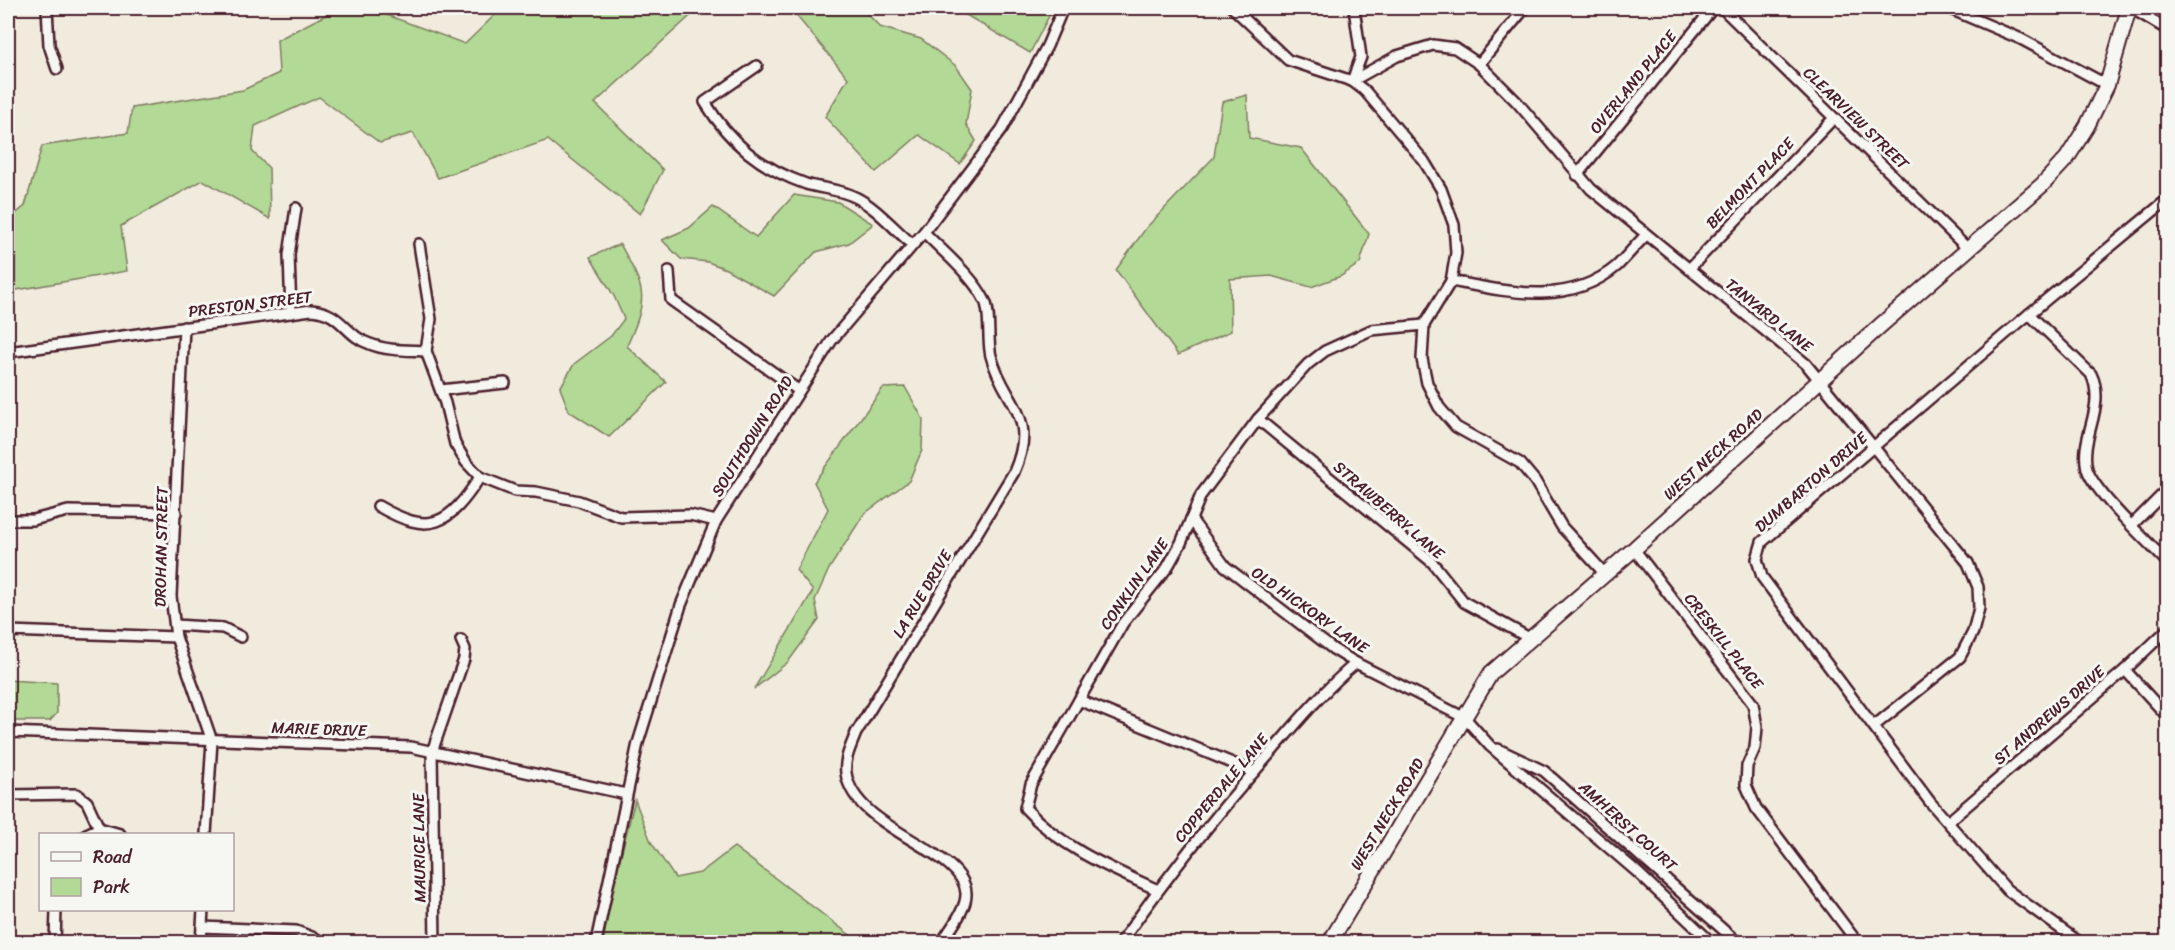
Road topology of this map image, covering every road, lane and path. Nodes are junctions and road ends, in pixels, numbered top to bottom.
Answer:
1 (47, 8) edge
2 (1063, 8) edge
3 (1233, 8) edge
4 (1354, 8) edge
5 (1525, 8) edge
6 (1713, 8) edge
7 (1722, 8) edge
8 (1948, 8) edge
9 (2130, 8) edge
10 (2168, 30) edge
11 (1479, 64) junction
12 (757, 66) dead end
13 (57, 69) dead end
14 (1352, 81) junction
15 (2107, 85) junction
16 (1833, 118) junction
17 (1577, 175) junction
18 (2168, 200) edge
19 (296, 208) dead end
20 (924, 232) junction
21 (1646, 235) junction
22 (419, 244) dead end
23 (912, 244) junction
24 (1969, 250) junction
25 (1689, 269) junction
26 (669, 271) dead end
27 (1451, 281) junction
28 (291, 313) junction
29 (2029, 314) junction
30 (1424, 324) junction
31 (184, 327) junction
32 (8, 351) edge
33 (426, 351) junction
34 (1819, 381) junction
35 (505, 383) dead end
36 (441, 390) junction
37 (798, 390) junction
38 (1258, 419) junction
39 (1874, 447) junction
40 (480, 477) junction
41 (2168, 489) edge
42 (378, 506) dead end
43 (176, 513) junction
44 (1191, 519) junction
45 (8, 520) edge
46 (716, 521) junction
47 (2132, 525) junction
48 (1634, 549) junction
49 (2168, 563) edge
50 (1605, 574) junction
51 (175, 625) junction
52 (2168, 629) edge
53 (8, 631) edge
54 (176, 637) junction
55 (241, 637) dead end
56 (1531, 639) junction
57 (461, 640) dead end
58 (1356, 663) junction
59 (2125, 670) junction
60 (1080, 700) junction
61 (2168, 717) edge
62 (1465, 718) junction
63 (1874, 726) junction
64 (8, 732) edge
65 (212, 741) junction
66 (1490, 746) junction
67 (432, 752) junction
68 (1254, 772) junction
69 (626, 794) junction
70 (8, 795) edge
71 (1948, 822) junction
72 (99, 828) junction
73 (88, 833) edge
74 (116, 833) edge
75 (206, 833) edge
76 (1158, 890) junction
77 (56, 911) edge
78 (203, 911) edge
79 (202, 927) junction
80 (317, 941) edge
81 (55, 942) edge
82 (201, 942) edge
83 (435, 942) edge
84 (596, 942) edge
85 (942, 942) edge
86 (1121, 942) edge
87 (1330, 942) edge
88 (1711, 942) edge
89 (1737, 942) edge
90 (1857, 942) edge
91 (2079, 942) edge

1 - 13 street
2 - 20 street, SOUTHDOWN ROAD
3 - 14 street
4 - 14 street
5 - 11 street
6 - 17 street, OVERLAND PLACE
7 - 16 street, CLEARVIEW STREET
8 - 15 street
9 - 10 street
9 - 15 street, WEST NECK ROAD
11 - 14 street, TANYARD LANE
11 - 17 street, TANYARD LANE
12 - 23 street
14 - 27 street
15 - 24 street, WEST NECK ROAD
16 - 24 street, CLEARVIEW STREET
16 - 25 street, BELMONT PLACE
17 - 21 street, TANYARD LANE
18 - 29 street, DUMBARTON DRIVE
19 - 28 street
20 - 23 street, SOUTHDOWN ROAD
20 - 85 street, LA RUE DRIVE
21 - 25 street, TANYARD LANE
21 - 27 street
22 - 33 street
23 - 37 street, SOUTHDOWN ROAD
24 - 34 street, WEST NECK ROAD
25 - 34 street, TANYARD LANE
26 - 37 street
27 - 30 street
28 - 31 street, PRESTON STREET
28 - 33 street, PRESTON STREET
29 - 39 street, DUMBARTON DRIVE
29 - 47 street
30 - 38 street, CONKLIN LANE
30 - 50 street
31 - 32 street, PRESTON STREET
31 - 43 street, DROHAN STREET
33 - 36 street
34 - 39 street, TANYARD LANE
34 - 48 street, WEST NECK ROAD
35 - 36 street
36 - 40 street
37 - 46 street, SOUTHDOWN ROAD
38 - 44 street, CONKLIN LANE
38 - 56 street, STRAWBERRY LANE
39 - 63 street, TANYARD LANE
39 - 63 street, DUMBARTON DRIVE
40 - 42 street
40 - 46 street
41 - 47 street
43 - 45 street
43 - 51 street, DROHAN STREET
44 - 58 street, OLD HICKORY LANE
44 - 60 street, CONKLIN LANE
46 - 69 street, SOUTHDOWN ROAD
47 - 49 street
48 - 50 street, WEST NECK ROAD
48 - 90 street, CRESKILL PLACE
50 - 56 street, WEST NECK ROAD
51 - 54 street, DROHAN STREET
51 - 55 street
52 - 59 street, ST ANDREWS DRIVE
53 - 54 street
54 - 65 street, DROHAN STREET
56 - 62 street, WEST NECK ROAD
57 - 67 street, MAURICE LANE
58 - 62 street, OLD HICKORY LANE
58 - 68 street, COPPERDALE LANE
59 - 61 street
59 - 71 street, ST ANDREWS DRIVE
60 - 68 street
60 - 76 street, CONKLIN LANE
62 - 66 street, AMHERST COURT
62 - 87 street, WEST NECK ROAD
63 - 71 street, DUMBARTON DRIVE
64 - 65 street, MARIE DRIVE
65 - 67 street, MARIE DRIVE
65 - 75 street, DROHAN STREET
66 - 88 street, AMHERST COURT
66 - 89 street, AMHERST COURT
67 - 69 street, MARIE DRIVE
67 - 83 street, MAURICE LANE
68 - 76 street, COPPERDALE LANE
69 - 84 street, SOUTHDOWN ROAD
70 - 72 street
71 - 91 street, DUMBARTON DRIVE
72 - 73 street
72 - 74 street
76 - 86 street, COPPERDALE LANE
77 - 81 street
78 - 79 street
79 - 80 street
79 - 82 street

